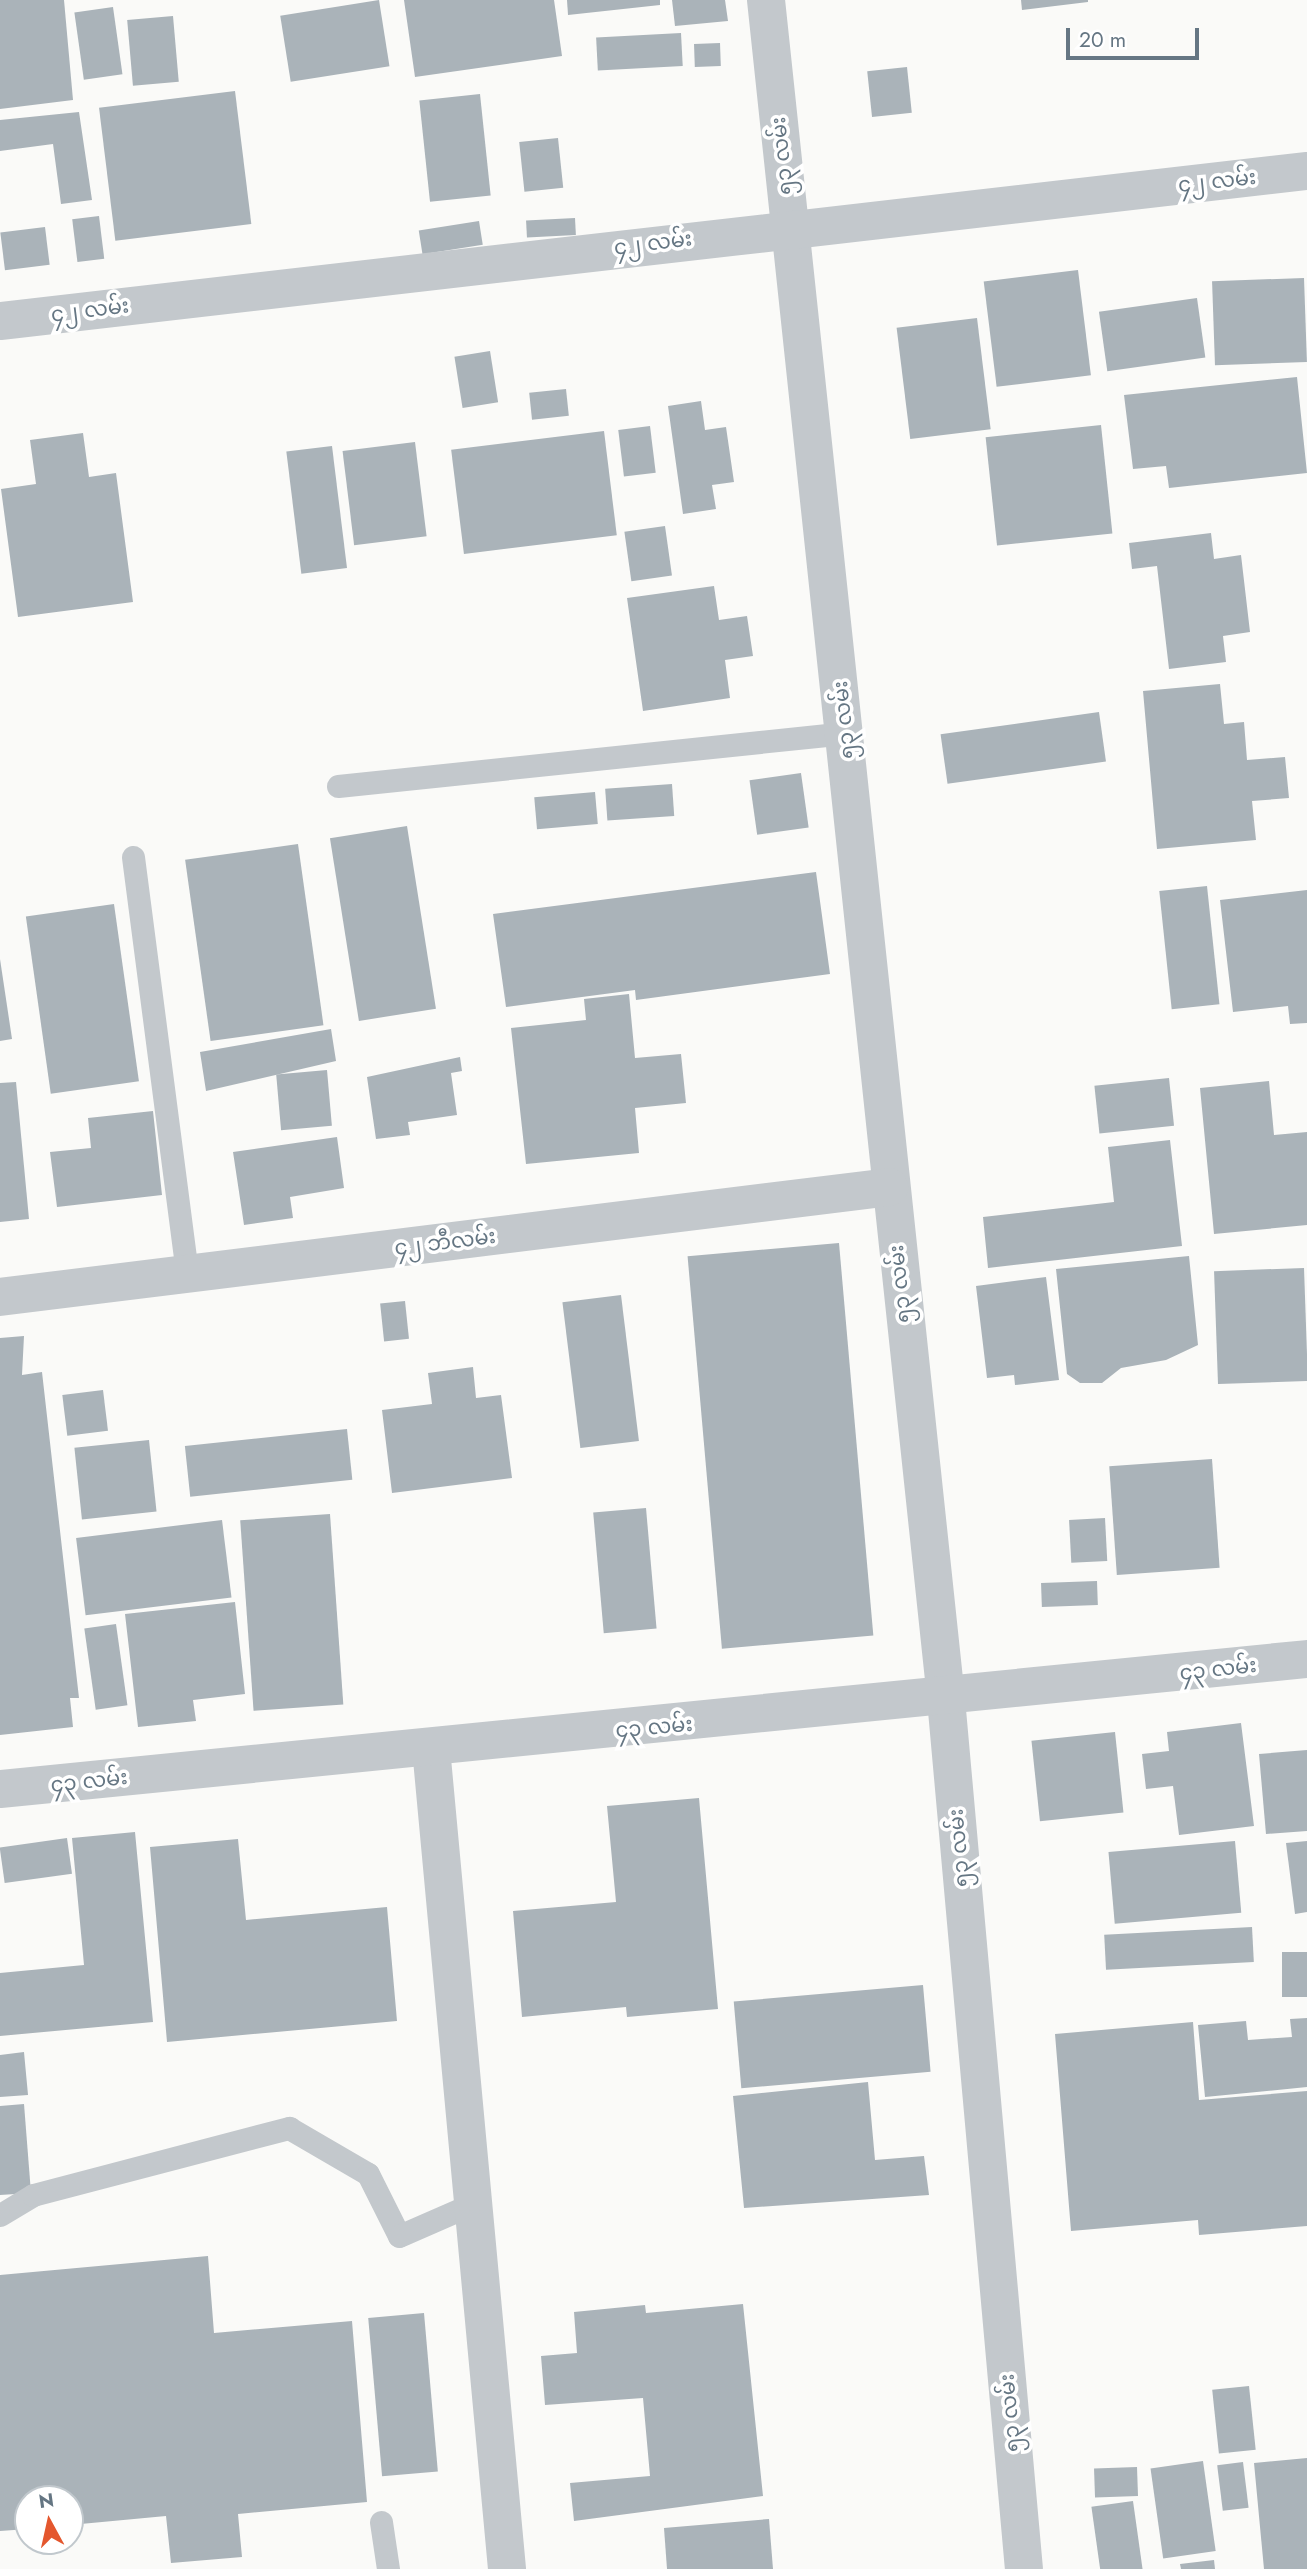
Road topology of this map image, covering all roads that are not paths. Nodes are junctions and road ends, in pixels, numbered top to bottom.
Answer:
1 (766, 0) edge
2 (1307, 171) edge
3 (790, 227) junction
4 (0, 321) edge
5 (846, 733) junction
6 (338, 786) dead end
7 (133, 857) dead end
8 (889, 1187) junction
9 (187, 1273) junction
10 (0, 1297) edge
11 (1307, 1660) edge
12 (946, 1699) junction
13 (431, 1748) junction
14 (0, 1789) edge
15 (477, 2202) junction
16 (0, 2215) edge
17 (381, 2522) dead end
18 (388, 2569) edge
19 (508, 2569) edge
20 (1024, 2569) edge

1 - 3 street, ၅၃ လမ်း
2 - 3 street, ၄၂ လမ်း
3 - 4 street, ၄၂ လမ်း
3 - 5 street, ၅၃ လမ်း
5 - 6 lane
5 - 8 street, ၅၃ လမ်း
7 - 9 lane
8 - 9 street, ၄၂ ဘီလမ်း
8 - 12 street, ၅၃ လမ်း
9 - 10 street, ၄၂ ဘီလမ်း
11 - 12 street, ၄၃ လမ်း
12 - 13 street, ၄၃ လမ်း
12 - 20 street, ၅၃ လမ်း
13 - 14 street, ၄၃ လမ်း
13 - 15 street
15 - 16 lane
15 - 19 street
17 - 18 lane

